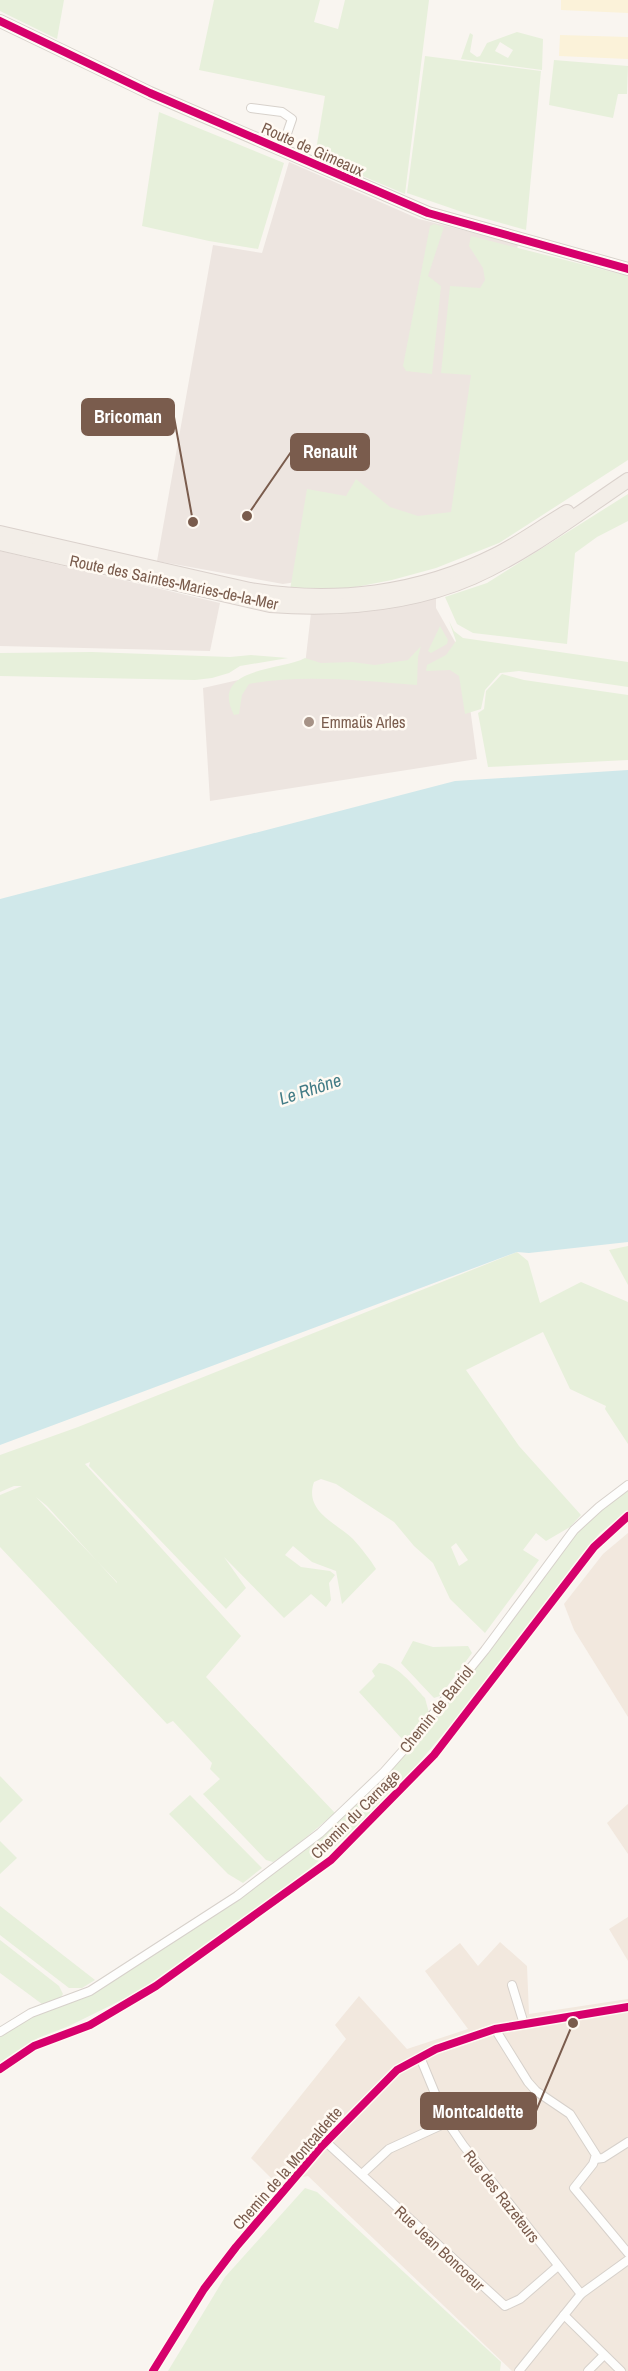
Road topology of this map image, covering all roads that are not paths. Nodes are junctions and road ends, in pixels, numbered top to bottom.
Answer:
1 (0, 21) edge
2 (251, 108) dead end
3 (281, 151) junction
4 (628, 269) edge
5 (628, 480) edge
6 (609, 492) junction
7 (0, 533) edge
8 (0, 543) edge
9 (628, 1485) edge
10 (628, 1516) edge
11 (512, 1985) dead end
12 (628, 2007) edge
13 (524, 2024) junction
14 (495, 2029) junction
15 (0, 2032) edge
16 (420, 2057) junction
17 (0, 2069) edge
18 (448, 2122) junction
19 (326, 2142) junction
20 (628, 2142) edge
21 (595, 2159) junction
22 (362, 2174) junction
23 (628, 2253) edge
24 (628, 2260) edge
25 (558, 2266) junction
26 (581, 2294) junction
27 (564, 2315) junction
28 (604, 2355) junction
29 (153, 2371) edge
30 (519, 2371) edge
31 (588, 2371) edge
32 (621, 2371) edge

1 - 3 street, Route de Gimeaux
2 - 3 street
3 - 4 street, Route de Gimeaux
5 - 6 main road, Route des Saintes-Maries-de-la-Mer
6 - 7 main road, Route des Saintes-Maries-de-la-Mer
6 - 8 main road, Route des Saintes-Maries-de-la-Mer
9 - 15 street, Chemin de Barriol
10 - 17 street, Chemin du Carnage
11 - 13 street
12 - 13 street, Chemin de la Montcaldette
13 - 14 street, Chemin de la Montcaldette
14 - 16 street, Chemin de la Montcaldette
14 - 21 street
16 - 18 street, Rue des Razeteurs
16 - 19 street, Chemin de la Montcaldette
18 - 22 street
18 - 25 street, Rue des Razeteurs
19 - 22 street, Rue Jean Boncoeur
19 - 29 street, Chemin de la Montcaldette
20 - 21 street
21 - 23 street
22 - 25 street, Rue Jean Boncoeur
24 - 26 street
25 - 26 street, Rue des Razeteurs
26 - 27 street
27 - 28 street
27 - 30 street
28 - 31 street
28 - 32 street

